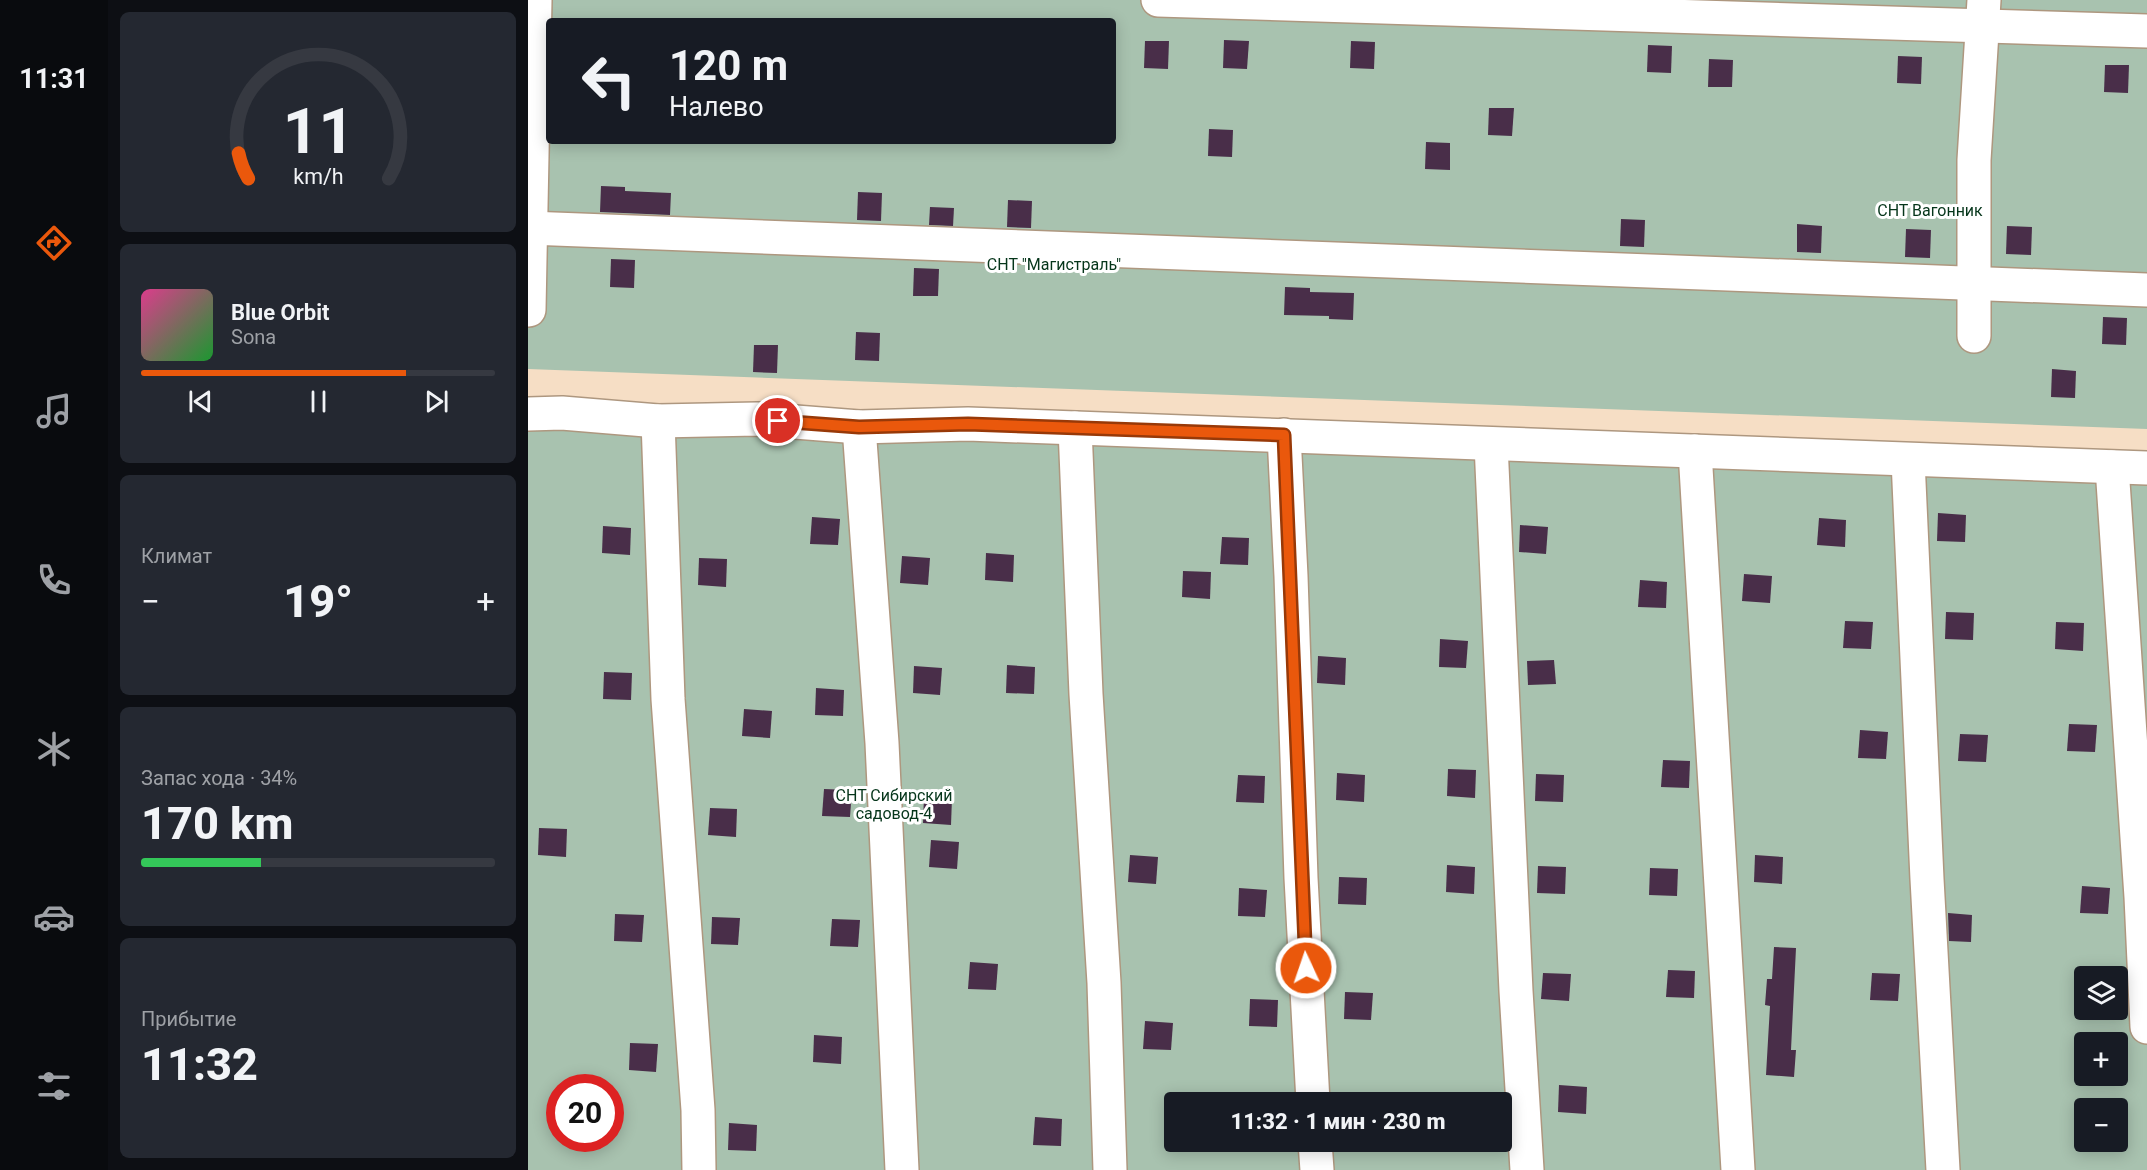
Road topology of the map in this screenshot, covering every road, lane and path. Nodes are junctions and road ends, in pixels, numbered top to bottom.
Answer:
1 (535, 0) edge
2 (1158, 0) edge
3 (1984, 12) edge
4 (2147, 31) edge
5 (529, 228) edge
6 (1974, 285) junction
7 (2147, 290) edge
8 (529, 310) edge
9 (1974, 336) dead end
10 (528, 414) edge
11 (658, 421) junction
12 (859, 427) junction
13 (1075, 428) junction
14 (1284, 435) junction
15 (1491, 444) junction
16 (1695, 451) junction
17 (1908, 459) junction
18 (2112, 467) junction
19 (2147, 468) edge
20 (2147, 1027) edge
21 (1312, 1092) edge
22 (1316, 1152) edge
23 (699, 1170) edge
24 (902, 1170) edge
25 (1110, 1170) edge
26 (1317, 1170) edge
27 (1527, 1170) edge
28 (1738, 1170) edge
29 (1943, 1170) edge

1 - 5 street
2 - 3 street
3 - 4 street
3 - 6 street
5 - 6 street
5 - 8 street
6 - 7 street
6 - 9 street
10 - 11 street
11 - 12 street
11 - 23 street
12 - 13 street
12 - 24 street
13 - 14 street
13 - 25 street
14 - 15 street
14 - 21 street
15 - 16 street
15 - 27 street
16 - 17 street
16 - 28 street
17 - 18 street
17 - 29 street
18 - 19 street
18 - 20 street
22 - 26 street

